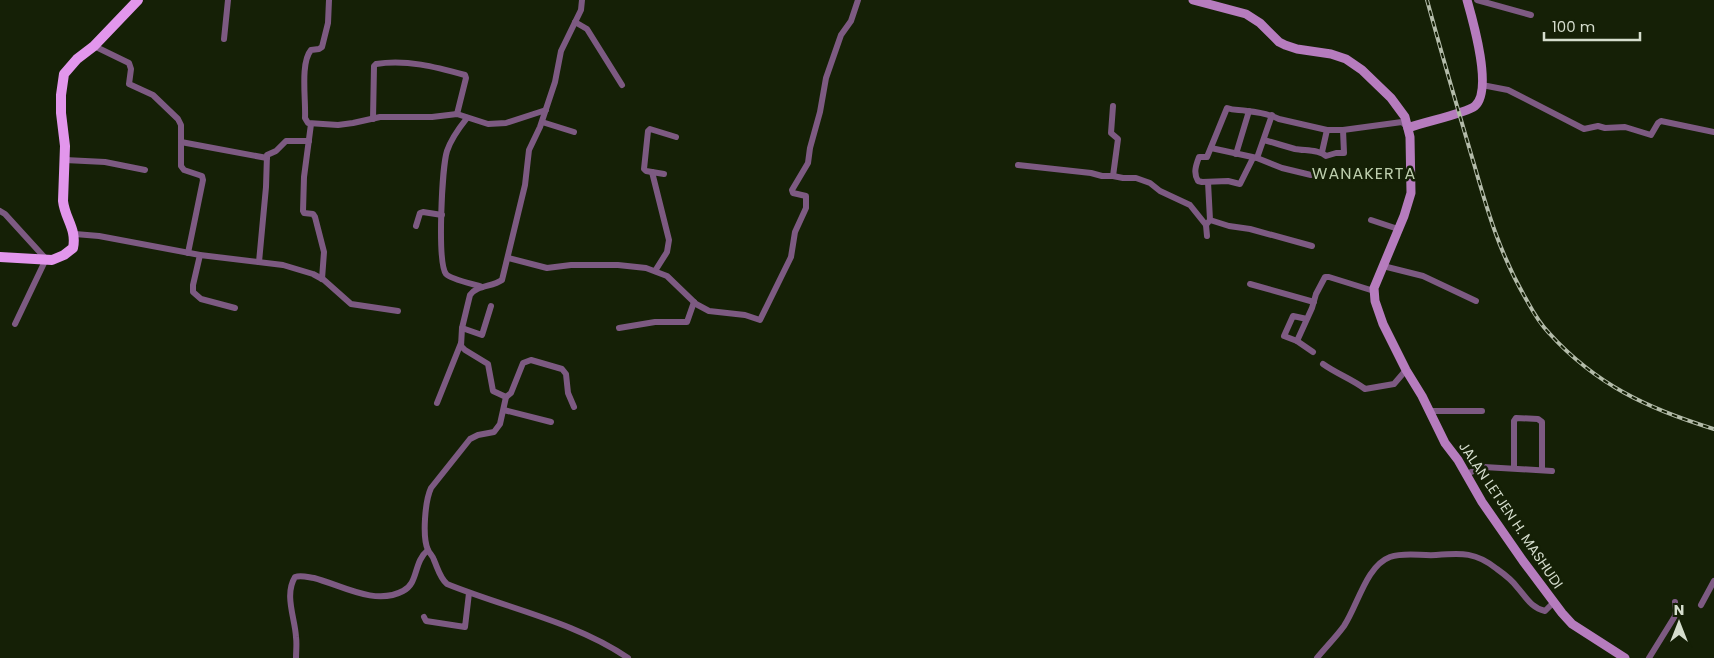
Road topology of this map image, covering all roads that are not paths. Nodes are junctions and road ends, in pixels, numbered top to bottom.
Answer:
1 (138, 0) edge
2 (228, 0) edge
3 (329, 0) edge
4 (582, 0) edge
5 (858, 0) edge
6 (1193, 0) edge
7 (1467, 0) edge
8 (1477, 0) edge
9 (1496, 2) edge
10 (1531, 15) dead end
11 (575, 22) junction
12 (224, 38) dead end
13 (94, 46) junction
14 (622, 85) dead end
15 (1482, 85) junction
16 (1113, 106) dead end
17 (546, 110) junction
18 (1249, 111) junction
19 (457, 114) junction
20 (1272, 115) junction
21 (467, 118) junction
22 (372, 119) junction
23 (542, 122) junction
24 (311, 124) junction
25 (1408, 128) junction
26 (1327, 130) junction
27 (1343, 130) junction
28 (574, 132) dead end
29 (1714, 132) edge
30 (676, 137) dead end
31 (1264, 140) junction
32 (309, 141) junction
33 (181, 142) junction
34 (1211, 148) junction
35 (1322, 152) junction
36 (1236, 154) junction
37 (267, 158) junction
38 (1255, 158) junction
39 (65, 160) junction
40 (1018, 165) dead end
41 (145, 170) dead end
42 (652, 172) junction
43 (664, 174) dead end
44 (1311, 175) dead end
45 (1113, 176) junction
46 (1208, 182) junction
47 (0, 211) edge
48 (442, 215) junction
49 (1371, 220) dead end
50 (1208, 223) junction
51 (416, 226) dead end
52 (1398, 229) junction
53 (75, 234) junction
54 (1207, 236) dead end
55 (1312, 246) dead end
56 (188, 253) junction
57 (200, 255) junction
58 (0, 257) edge
59 (508, 258) junction
60 (46, 260) junction
61 (258, 262) junction
62 (1384, 266) junction
63 (655, 270) junction
64 (322, 279) junction
65 (1250, 284) dead end
66 (483, 287) junction
67 (1374, 292) junction
68 (1476, 301) dead end
69 (694, 302) junction
70 (1314, 302) junction
71 (491, 306) dead end
72 (235, 308) dead end
73 (398, 311) dead end
74 (1307, 319) junction
75 (15, 324) dead end
76 (462, 328) junction
77 (619, 328) dead end
78 (1297, 342) junction
79 (460, 343) junction
80 (1313, 352) dead end
81 (1323, 364) dead end
82 (1406, 370) junction
83 (506, 397) junction
84 (437, 404) dead end
85 (574, 407) dead end
86 (504, 410) junction
87 (1430, 411) junction
88 (1482, 411) dead end
89 (551, 422) dead end
90 (1514, 467) junction
91 (1542, 470) junction
92 (1552, 471) dead end
93 (1466, 474) junction
94 (428, 550) junction
95 (1714, 581) edge
96 (469, 593) junction
97 (1554, 602) junction
98 (1675, 602) dead end
99 (1701, 605) dead end
100 (424, 617) dead end
101 (296, 658) edge
102 (628, 658) edge
103 (1317, 658) edge
104 (1625, 658) edge
105 (1649, 658) edge

1 - 13 main road
2 - 12 street
3 - 24 street
4 - 11 street
5 - 69 street
6 - 25 main road
7 - 15 main road
8 - 9 street
9 - 10 street
11 - 14 street
11 - 17 street
13 - 33 street
13 - 39 main road
15 - 25 main road
15 - 29 street
16 - 45 street
17 - 21 street
17 - 23 street
18 - 20 street
18 - 34 street
18 - 36 street
19 - 21 street
19 - 22 street
19 - 22 street
20 - 26 street
20 - 31 street
21 - 48 street
22 - 24 street
23 - 28 street
23 - 59 street
24 - 32 street
25 - 27 street
25 - 52 main road
26 - 27 street
26 - 35 street
27 - 35 street
30 - 42 street
31 - 35 street
31 - 38 street
32 - 37 street
32 - 64 street
33 - 37 street
33 - 56 street
34 - 36 street
34 - 46 street
36 - 38 street
37 - 61 street
38 - 44 street
38 - 46 street
39 - 41 street
39 - 53 main road
40 - 45 street
42 - 43 street
42 - 63 street
45 - 50 street
46 - 50 street
47 - 60 street
48 - 51 street
48 - 66 street
49 - 52 street
50 - 54 street
50 - 55 street
52 - 62 main road
53 - 56 street
53 - 60 main road
56 - 57 street
57 - 61 street
57 - 72 street
58 - 60 main road
59 - 63 street
59 - 66 street
60 - 75 street
61 - 64 street
62 - 67 main road
62 - 68 street
63 - 69 street
64 - 73 street
65 - 70 street
66 - 76 street
67 - 70 street
67 - 82 main road, JALAN LETJEN H. MASHUDI
69 - 77 street
70 - 74 street
71 - 76 street
74 - 78 street
74 - 78 street
76 - 79 street
78 - 80 street
79 - 83 street
79 - 84 street
81 - 82 street
82 - 87 main road, JALAN LETJEN H. MASHUDI
83 - 85 street
83 - 86 street
86 - 89 street
86 - 94 street
87 - 88 street
87 - 93 main road, JALAN LETJEN H. MASHUDI
90 - 91 street
90 - 91 street
90 - 93 street
91 - 92 street
93 - 97 main road, JALAN LETJEN H. MASHUDI
94 - 96 street
94 - 101 street
95 - 99 street
96 - 100 street
96 - 102 street
97 - 103 street
97 - 104 main road, JALAN LETJEN H. MASHUDI
98 - 105 street

